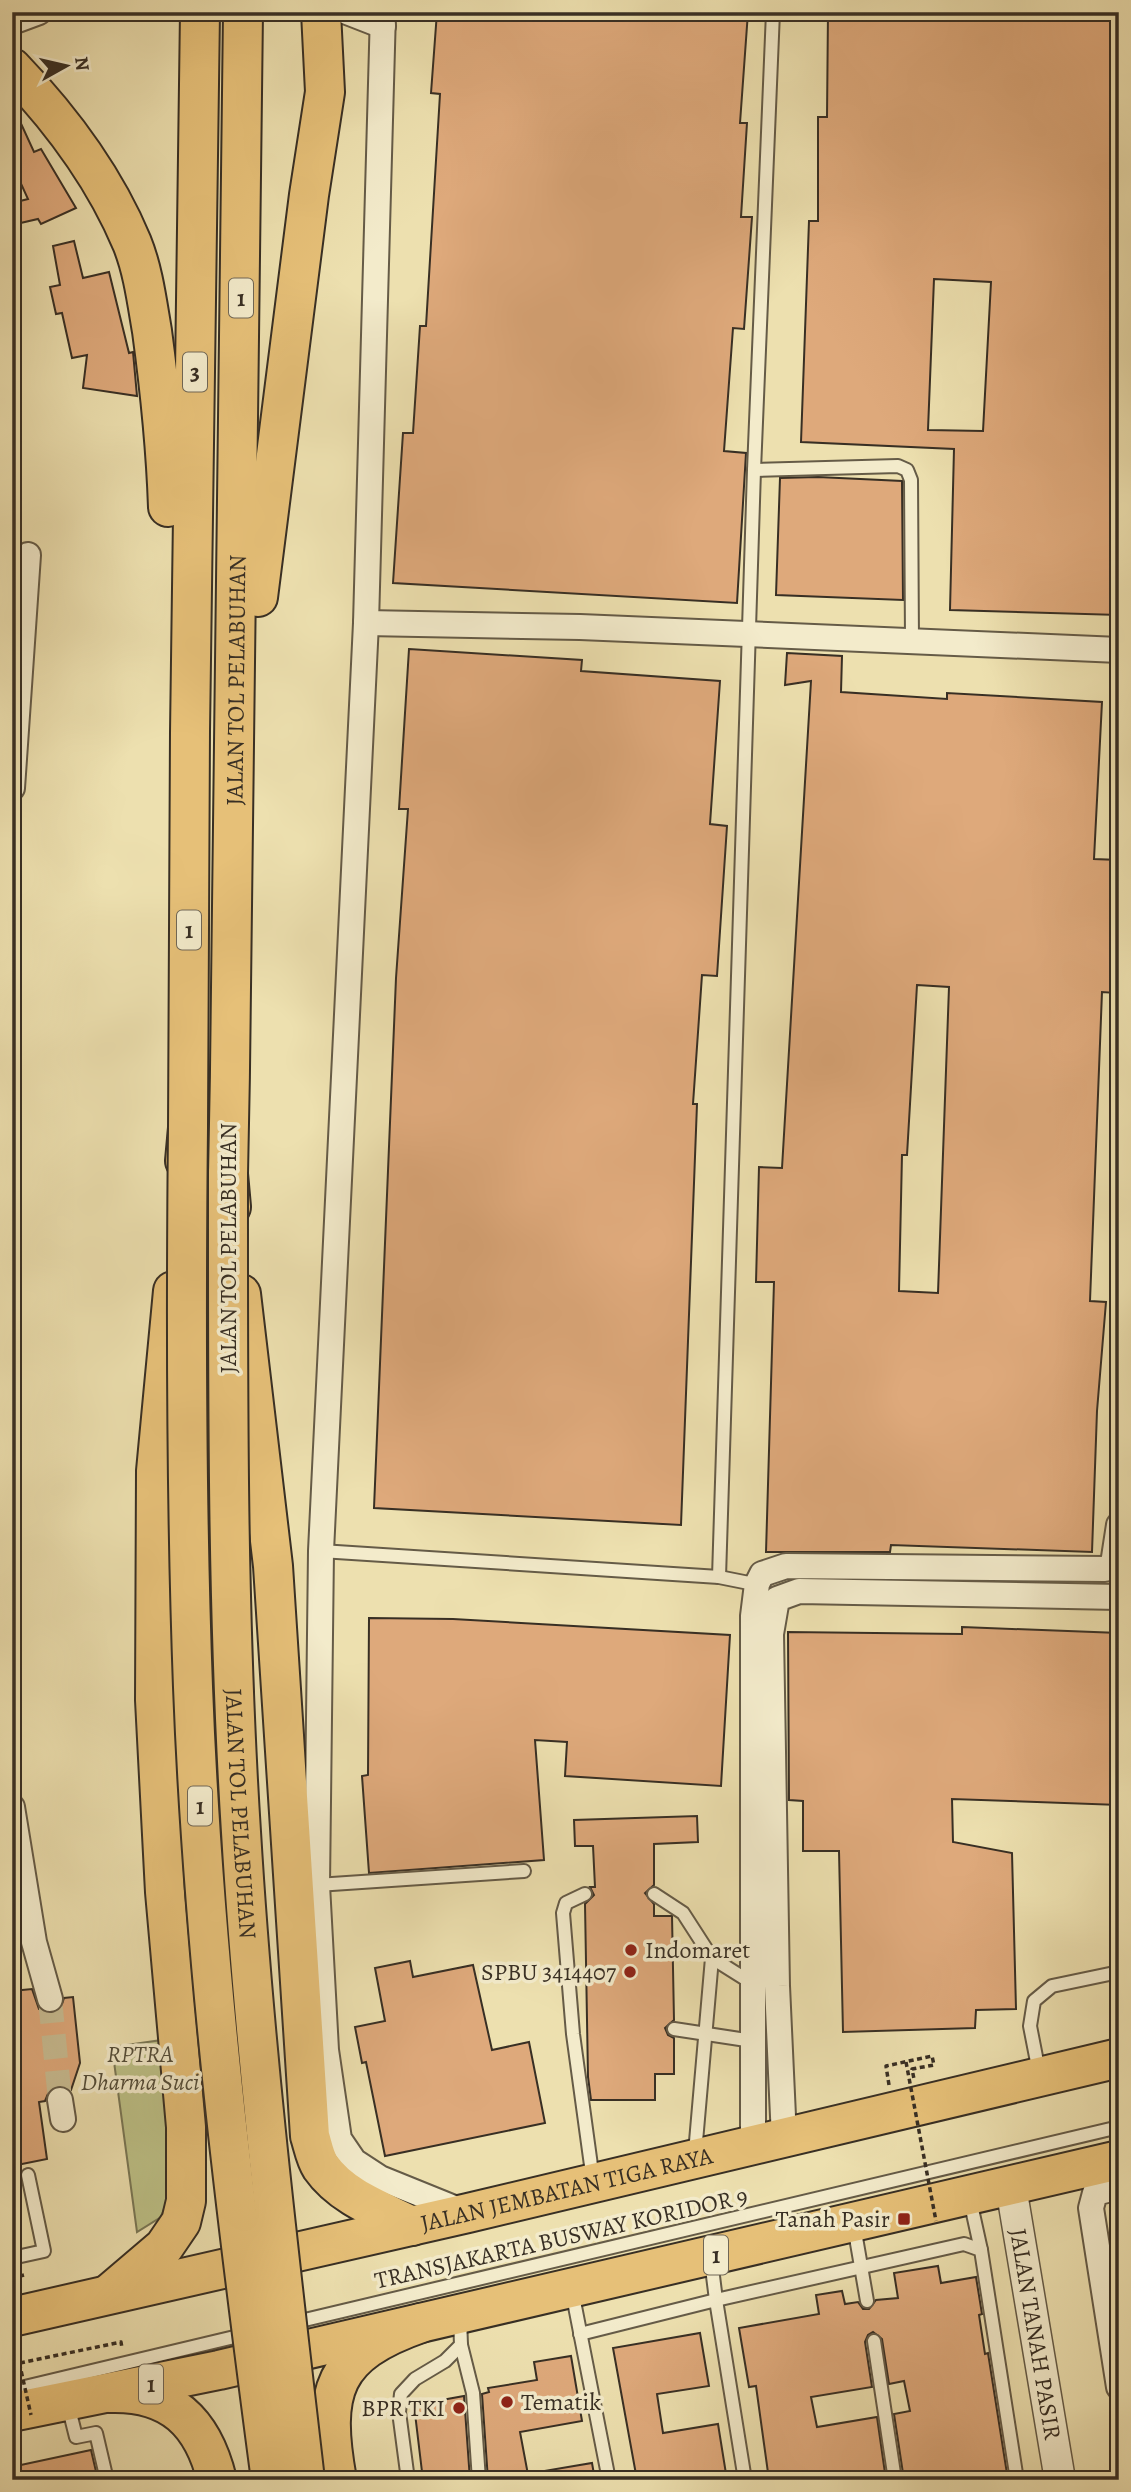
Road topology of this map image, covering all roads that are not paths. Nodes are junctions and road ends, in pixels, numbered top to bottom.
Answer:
1 (39, 12) edge
2 (200, 12) edge
3 (243, 12) edge
4 (321, 12) edge
5 (773, 12) edge
6 (370, 17) edge
7 (12, 22) edge
8 (12, 68) edge
9 (754, 470) junction
10 (28, 555) dead end
11 (366, 623) junction
12 (749, 635) junction
13 (912, 640) junction
14 (1119, 650) edge
15 (15, 719) edge
16 (190, 732) junction
17 (12, 788) edge
18 (236, 801) junction
19 (188, 1128) junction
20 (228, 1174) junction
21 (1119, 1525) edge
22 (321, 1551) junction
23 (1116, 1565) edge
24 (719, 1577) junction
25 (757, 1584) junction
26 (1119, 1597) edge
27 (777, 1599) junction
28 (12, 1807) edge
29 (524, 1871) dead end
30 (317, 1885) junction
31 (19, 1887) edge
32 (585, 1894) dead end
33 (654, 1894) dead end
34 (712, 1958) junction
35 (1119, 1972) edge
36 (765, 1986) junction
37 (50, 1999) tunnel mouth
38 (674, 2029) dead end
39 (705, 2031) junction
40 (587, 2033) dead end
41 (573, 2034) junction
42 (753, 2040) junction
43 (1119, 2058) edge
44 (1040, 2077) junction
45 (1119, 2127) edge
46 (768, 2142) junction
47 (694, 2159) junction
48 (1119, 2160) edge
49 (28, 2175) dead end
50 (593, 2183) junction
51 (1010, 2187) junction
52 (1119, 2187) edge
53 (969, 2196) junction
54 (468, 2213) junction
55 (854, 2223) junction
56 (408, 2232) junction
57 (981, 2250) junction
58 (711, 2256) junction
59 (12, 2258) edge
60 (862, 2267) junction
61 (292, 2272) dead end
62 (226, 2287) dead end
63 (571, 2288) junction
64 (110, 2293) junction
65 (716, 2300) junction
66 (867, 2301) dead end
67 (12, 2317) edge
68 (421, 2323) junction
69 (460, 2330) junction
70 (580, 2334) junction
71 (874, 2340) dead end
72 (1119, 2387) edge
73 (12, 2390) edge
74 (110, 2393) junction
75 (68, 2401) junction
76 (22, 2413) edge
77 (107, 2480) edge
78 (217, 2480) edge
79 (271, 2480) edge
80 (305, 2480) edge
81 (338, 2480) edge
82 (408, 2480) edge
83 (479, 2480) edge
84 (609, 2480) edge
85 (745, 2480) edge
86 (895, 2480) edge
87 (1017, 2480) edge
88 (1060, 2480) edge

1 - 7 street
2 - 16 highway, 3
3 - 18 highway, JALAN TOL PELABUHAN / 1
4 - 18 highway
5 - 9 lane
6 - 11 street
8 - 16 highway
9 - 12 lane
9 - 13 lane
10 - 15 street
11 - 12 street
11 - 22 street
12 - 13 street
12 - 24 lane
13 - 14 street
15 - 17 street
16 - 19 highway, JALAN TOL PELABUHAN / 1
18 - 20 highway, JALAN TOL PELABUHAN / 1
19 - 64 highway, bridge
19 - 79 highway, JALAN TOL PELABUHAN / 1, bridge
20 - 56 highway, bridge
20 - 80 highway, JALAN TOL PELABUHAN / 1, bridge
21 - 23 street
22 - 24 lane
22 - 30 street
23 - 25 street
24 - 25 lane
25 - 27 lane
25 - 36 street
26 - 27 street
27 - 36 street
28 - 31 street
29 - 30 lane
30 - 54 street
31 - 37 street
32 - 41 lane
33 - 34 lane
34 - 36 lane
34 - 39 lane
35 - 44 lane
36 - 42 street
36 - 46 street
38 - 39 lane
39 - 42 lane
39 - 47 lane
40 - 41 lane
41 - 50 lane
42 - 46 street
43 - 44 highway, JALAN JEMBATAN TIGA RAYA
44 - 46 highway, JALAN JEMBATAN TIGA RAYA
45 - 73 lane, TRANSJAKARTA BUSWAY KORIDOR 9
46 - 47 highway, JALAN JEMBATAN TIGA RAYA
47 - 50 highway, JALAN JEMBATAN TIGA RAYA
48 - 51 highway, 1
49 - 59 lane
50 - 54 highway, JALAN JEMBATAN TIGA RAYA
51 - 53 highway, 1
51 - 88 street, JALAN TANAH PASIR
52 - 72 street
53 - 55 highway, 1
53 - 57 lane
54 - 56 highway, JALAN JEMBATAN TIGA RAYA
55 - 58 highway, 1
55 - 60 lane
56 - 64 highway, JALAN JEMBATAN TIGA RAYA
57 - 60 lane
57 - 87 lane
58 - 63 highway, 1
58 - 65 lane
60 - 65 lane
60 - 66 lane
61 - 62 lane
63 - 69 highway, 1
63 - 70 lane
64 - 67 highway, JALAN JEMBATAN TIGA RAYA
65 - 70 lane
65 - 85 lane
68 - 69 highway, 1
68 - 74 highway, 1
68 - 81 highway
69 - 82 lane
69 - 83 lane
70 - 84 lane
71 - 86 lane
74 - 75 highway, 1
74 - 78 highway
75 - 76 highway, 1
75 - 77 lane

